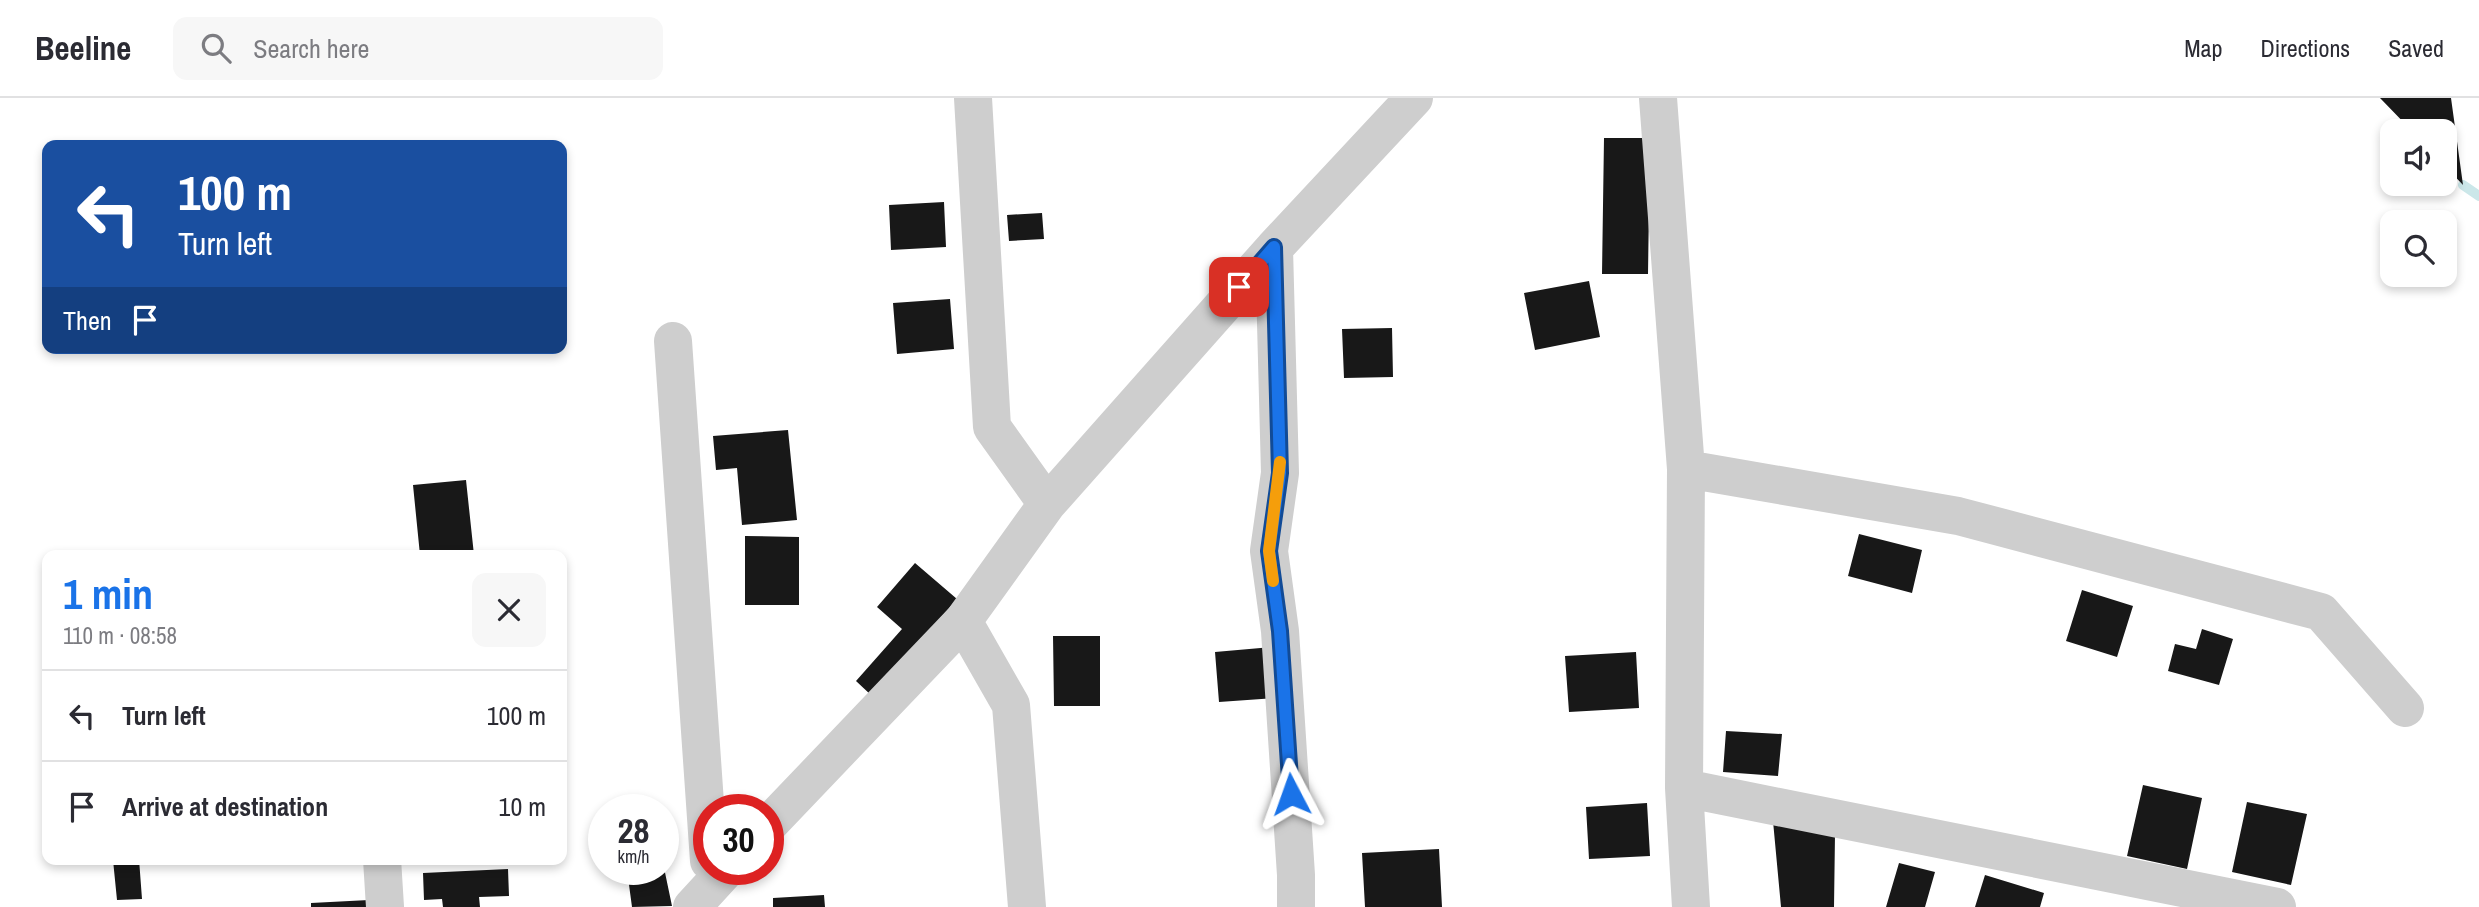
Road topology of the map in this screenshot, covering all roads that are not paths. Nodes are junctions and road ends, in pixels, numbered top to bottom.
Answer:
1 (974, 98) edge
2 (1414, 98) edge
3 (1658, 98) edge
4 (1274, 247) junction
5 (673, 341) dead end
6 (1686, 469) junction
7 (1047, 503) junction
8 (963, 621) junction
9 (2405, 708) dead end
10 (1684, 788) junction
11 (704, 794) edge
12 (784, 808) edge
13 (382, 865) edge
14 (384, 907) edge
15 (1027, 907) edge
16 (1296, 907) edge
17 (1691, 907) edge
18 (2277, 907) edge

1 - 7 street
2 - 4 street
3 - 6 street
4 - 7 street
4 - 16 street
5 - 11 street
6 - 9 street
6 - 10 street
7 - 8 street
8 - 12 street
8 - 15 street
10 - 17 street
10 - 18 street
13 - 14 street

